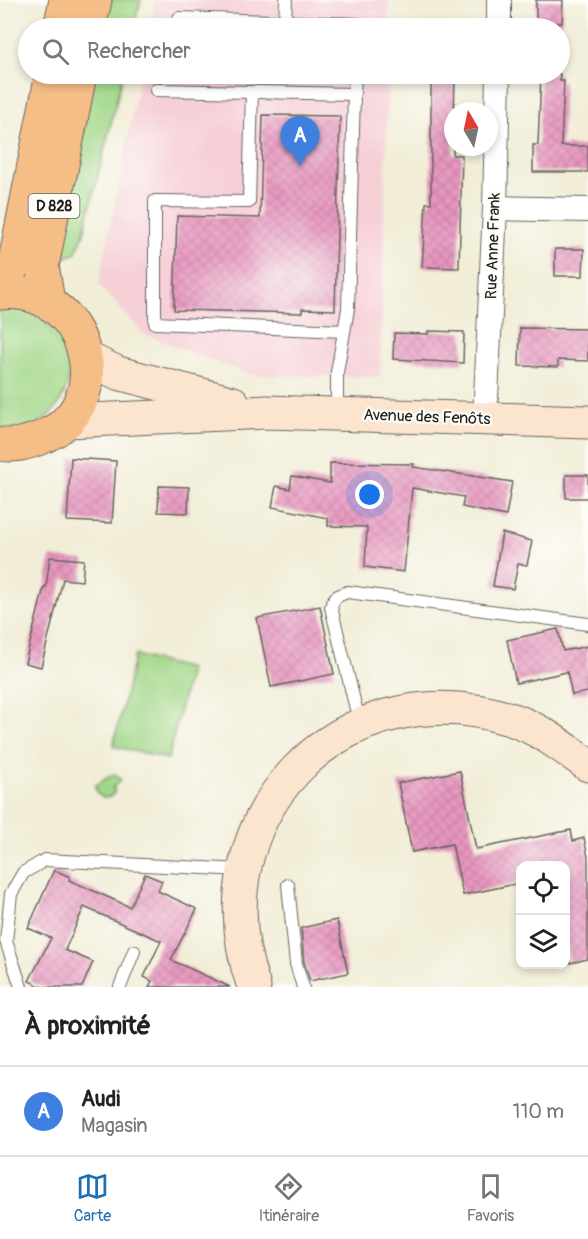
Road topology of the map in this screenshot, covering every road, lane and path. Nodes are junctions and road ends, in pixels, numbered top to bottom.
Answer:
1 (66, 0) edge
2 (95, 0) edge
3 (286, 0) edge
4 (500, 0) edge
5 (62, 18) edge
6 (91, 18) edge
7 (285, 18) edge
8 (499, 18) edge
9 (50, 84) edge
10 (78, 84) edge
11 (354, 84) edge
12 (498, 84) edge
13 (156, 90) dead end
14 (252, 92) junction
15 (354, 94) junction
16 (495, 208) junction
17 (588, 210) edge
18 (0, 292) edge
19 (48, 301) junction
20 (344, 332) junction
21 (87, 358) junction
22 (267, 412) junction
23 (337, 415) junction
24 (485, 419) junction
25 (67, 420) junction
26 (588, 422) edge
27 (13, 444) edge
28 (0, 469) edge
29 (588, 624) edge
30 (361, 726) junction
31 (588, 765) edge
32 (243, 870) junction
33 (288, 885) dead end
34 (134, 951) dead end
35 (21, 987) edge
36 (120, 987) edge
37 (254, 987) edge
38 (303, 987) edge

1 - 5 main road
2 - 6 main road
3 - 7 lane
4 - 8 street
9 - 18 main road, D 828
10 - 19 main road, D 828
11 - 15 lane
12 - 16 street, Rue Anne Frank
13 - 14 lane
14 - 15 lane
14 - 20 lane
15 - 20 lane
16 - 17 street
16 - 24 street, Rue Anne Frank
18 - 19 main road
19 - 21 main road
20 - 23 lane
21 - 22 main road, Avenue des Fenôts
21 - 25 main road
22 - 23 main road, Avenue des Fenôts
22 - 25 main road, Avenue des Fenôts
23 - 24 main road, Avenue des Fenôts
24 - 26 main road, Avenue des Fenôts
25 - 27 main road
27 - 28 main road
29 - 30 lane
30 - 31 main road
30 - 32 main road
32 - 35 lane
32 - 37 main road
33 - 38 lane
34 - 36 lane

